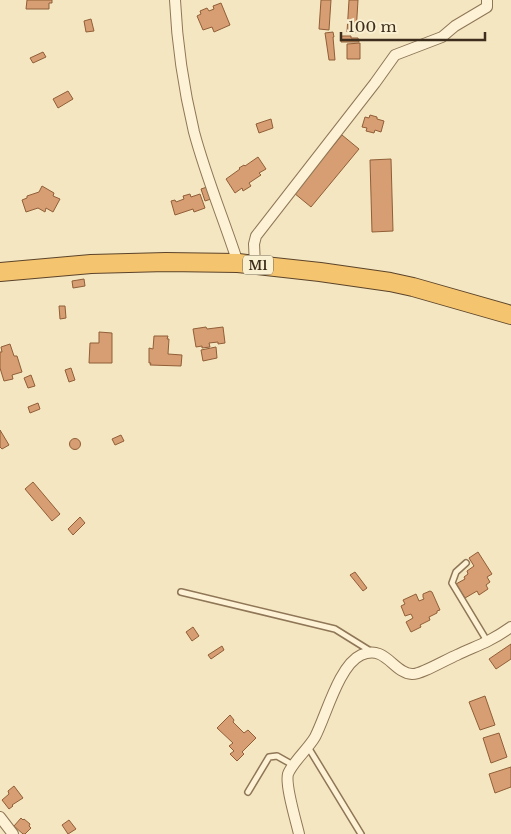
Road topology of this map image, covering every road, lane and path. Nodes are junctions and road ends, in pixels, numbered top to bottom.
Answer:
1 (175, 0) edge
2 (488, 0) edge
3 (246, 264) junction
4 (0, 272) edge
5 (511, 315) edge
6 (466, 563) dead end
7 (181, 592) dead end
8 (511, 627) edge
9 (488, 642) junction
10 (374, 653) junction
11 (308, 747) junction
12 (293, 766) junction
13 (248, 792) dead end
14 (0, 817) edge
15 (13, 834) edge
16 (299, 834) edge
17 (361, 834) edge

1 - 3 street
2 - 3 street
3 - 4 highway, M1
3 - 5 highway, M1
6 - 9 lane
7 - 10 lane
8 - 9 street
9 - 10 street
10 - 11 street
11 - 12 street
11 - 17 lane
12 - 13 lane
12 - 16 street
14 - 15 street

